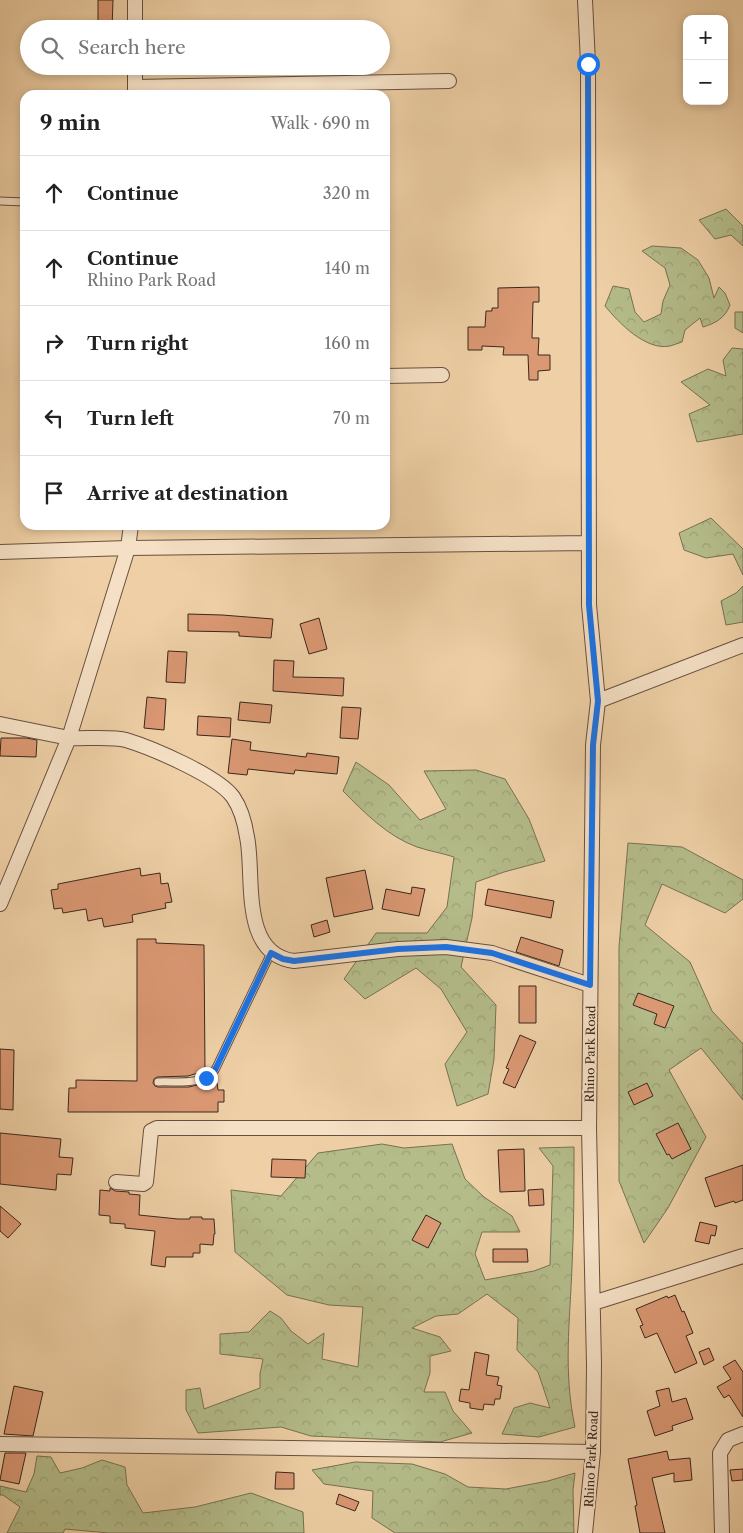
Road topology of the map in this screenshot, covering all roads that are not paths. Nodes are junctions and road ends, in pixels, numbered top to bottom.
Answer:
1 (135, 0) edge
2 (585, 0) edge
3 (135, 20) edge
4 (135, 75) edge
5 (450, 81) dead end
6 (135, 90) edge
7 (166, 90) edge
8 (0, 201) edge
9 (20, 202) edge
10 (390, 376) edge
11 (442, 376) dead end
12 (130, 530) edge
13 (589, 543) junction
14 (128, 548) junction
15 (0, 552) edge
16 (743, 645) edge
17 (598, 701) junction
18 (0, 724) edge
19 (69, 738) junction
20 (0, 904) edge
21 (271, 953) junction
22 (590, 985) junction
23 (158, 1082) dead end
24 (589, 1128) junction
25 (116, 1182) dead end
26 (743, 1256) edge
27 (593, 1303) junction
28 (743, 1434) edge
29 (0, 1444) edge
30 (593, 1452) junction
31 (586, 1533) edge
32 (722, 1533) edge

1 - 3 street
2 - 13 street, Rhino Park Road
4 - 6 street
5 - 7 street
8 - 9 lane
10 - 11 street
12 - 14 street
13 - 14 street
13 - 17 street, Rhino Park Road
14 - 15 street
14 - 19 street
16 - 17 street
17 - 22 street, Rhino Park Road
18 - 19 street
19 - 20 street
19 - 21 street
21 - 22 street
21 - 23 lane
22 - 24 street, Rhino Park Road
24 - 25 street
24 - 27 street, Rhino Park Road
26 - 27 street
27 - 30 street, Rhino Park Road
28 - 32 street
29 - 30 street
30 - 31 street, Rhino Park Road

